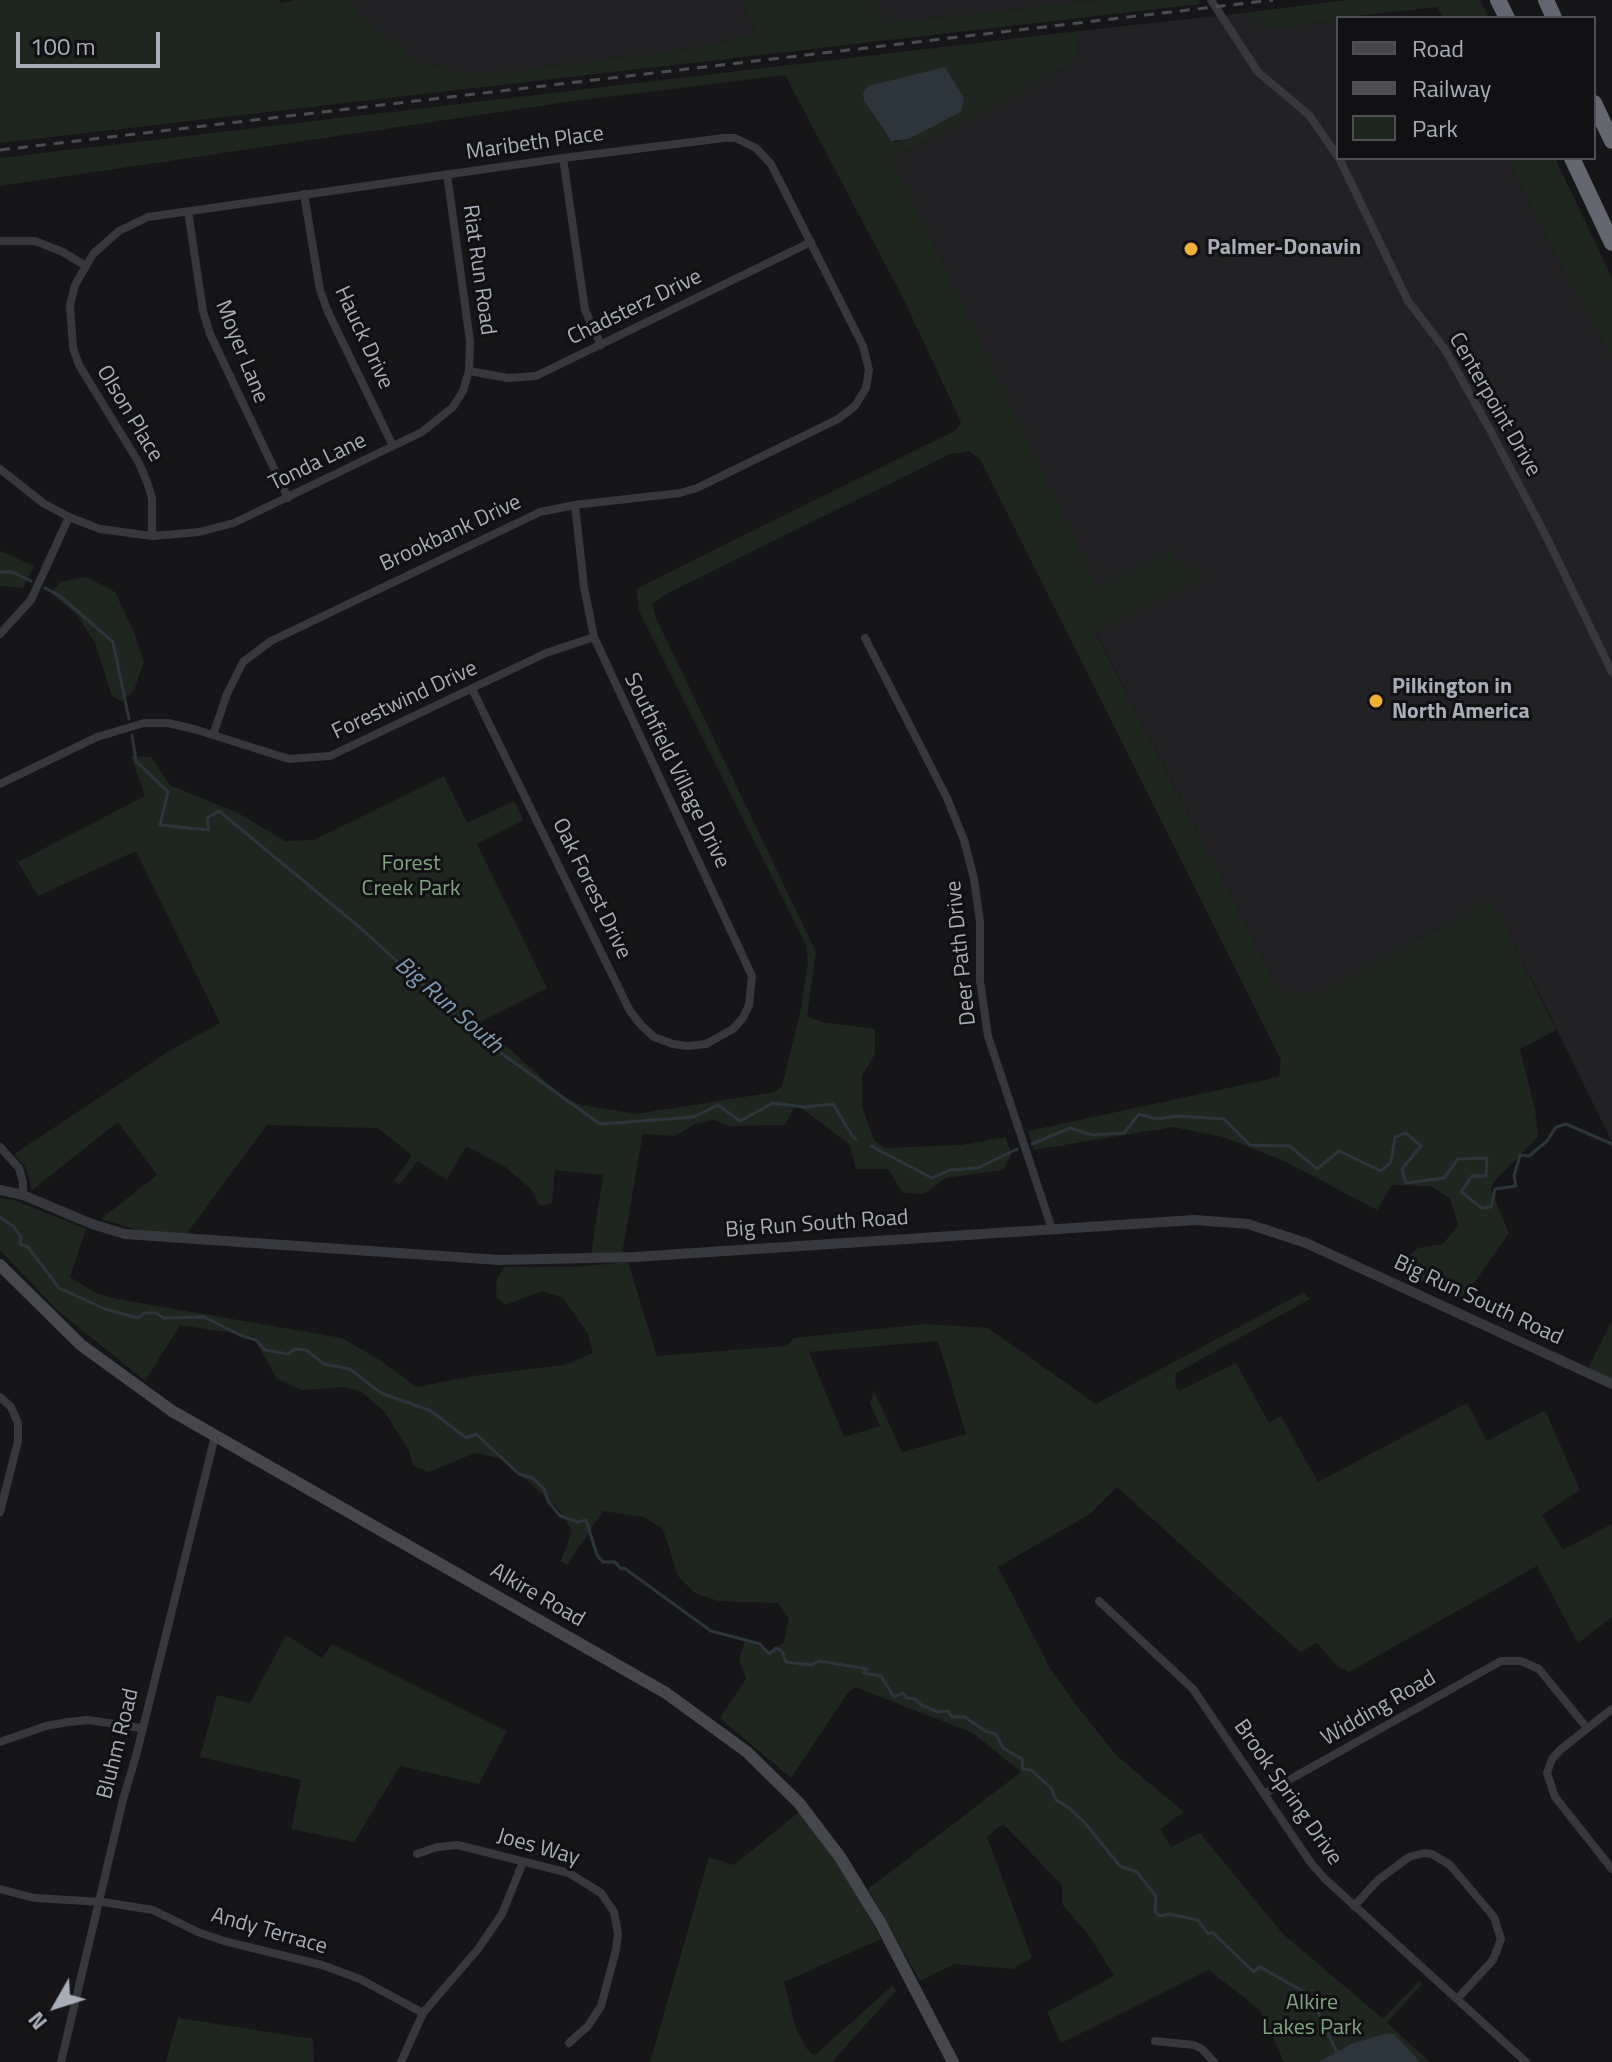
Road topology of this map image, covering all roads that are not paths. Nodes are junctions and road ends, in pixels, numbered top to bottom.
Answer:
1 (1211, 0) edge
2 (1596, 107) edge
3 (1612, 141) edge
4 (1336, 154) edge
5 (563, 158) junction
6 (1339, 160) edge
7 (1573, 160) edge
8 (447, 174) junction
9 (304, 194) junction
10 (188, 211) junction
11 (0, 241) edge
12 (811, 242) junction
13 (1612, 243) edge
14 (86, 266) junction
15 (601, 345) junction
16 (869, 370) joint
17 (469, 371) junction
18 (393, 446) junction
19 (0, 469) edge
20 (288, 498) junction
21 (575, 505) junction
22 (69, 517) junction
23 (152, 536) junction
24 (0, 634) edge
25 (594, 637) junction
26 (865, 638) dead end
27 (1612, 672) edge
28 (472, 689) junction
29 (213, 735) junction
30 (0, 784) edge
31 (721, 1037) joint
32 (0, 1147) edge
33 (0, 1190) edge
34 (23, 1195) junction
35 (1052, 1229) junction
36 (0, 1265) edge
37 (1612, 1384) edge
38 (0, 1397) edge
39 (215, 1436) junction
40 (0, 1512) edge
41 (1099, 1601) dead end
42 (1612, 1709) edge
43 (141, 1728) junction
44 (1587, 1728) junction
45 (0, 1742) edge
46 (1264, 1794) junction
47 (417, 1854) dead end
48 (523, 1862) junction
49 (1612, 1869) edge
50 (0, 1889) edge
51 (100, 1902) junction
52 (1354, 1906) junction
53 (1457, 1999) junction
54 (423, 2013) junction
55 (1155, 2041) dead end
56 (569, 2043) dead end
57 (61, 2062) edge
58 (401, 2062) edge
59 (953, 2062) edge
60 (1214, 2062) edge
61 (1526, 2062) edge

1 - 4 street, Centerpoint Drive
2 - 3 highway
5 - 8 street, Maribeth Place
5 - 12 street, Maribeth Place
5 - 15 street
6 - 27 street, Centerpoint Drive
7 - 13 highway
8 - 9 street, Maribeth Place
8 - 17 street, Riat Run Road
9 - 10 street, Maribeth Place
9 - 18 street, Hauck Drive
10 - 14 street, Maribeth Place
10 - 20 street, Moyer Lane
11 - 14 street
12 - 15 street, Chadsterz Drive
12 - 16 street, Maribeth Place
14 - 23 street, Olson Place
15 - 17 street, Chadsterz Drive
16 - 21 street, Brookbank Drive
17 - 18 street, Tonda Lane
18 - 20 street, Tonda Lane
19 - 22 street, Tonda Lane
20 - 23 street, Tonda Lane
21 - 25 street, Southfield Village Drive
21 - 29 street, Brookbank Drive
22 - 23 street, Tonda Lane
22 - 24 street
25 - 28 street, Forestwind Drive
25 - 31 street, Southfield Village Drive
26 - 35 street, Deer Path Drive
28 - 29 street, Forestwind Drive
28 - 31 street, Oak Forest Drive
29 - 30 street, Forestwind Drive
32 - 34 street
33 - 34 street, Big Run South Road
34 - 35 street, Big Run South Road
35 - 37 street, Big Run South Road
36 - 39 main road, Alkire Road
38 - 40 street
39 - 43 street, Bluhm Road
39 - 59 main road, Alkire Road
41 - 46 street, Brook Spring Drive
42 - 44 street
43 - 45 street
43 - 51 street, Bluhm Road
44 - 46 street, Widding Road
44 - 49 street
46 - 52 street, Brook Spring Drive
47 - 48 street, Joes Way
48 - 54 street
48 - 56 street, Joes Way
50 - 51 street, Andy Terrace
51 - 54 street, Andy Terrace
51 - 57 street, Bluhm Road
52 - 53 street, Brook Spring Drive
52 - 53 street
53 - 61 street, Brook Spring Drive
54 - 58 street
55 - 60 street

